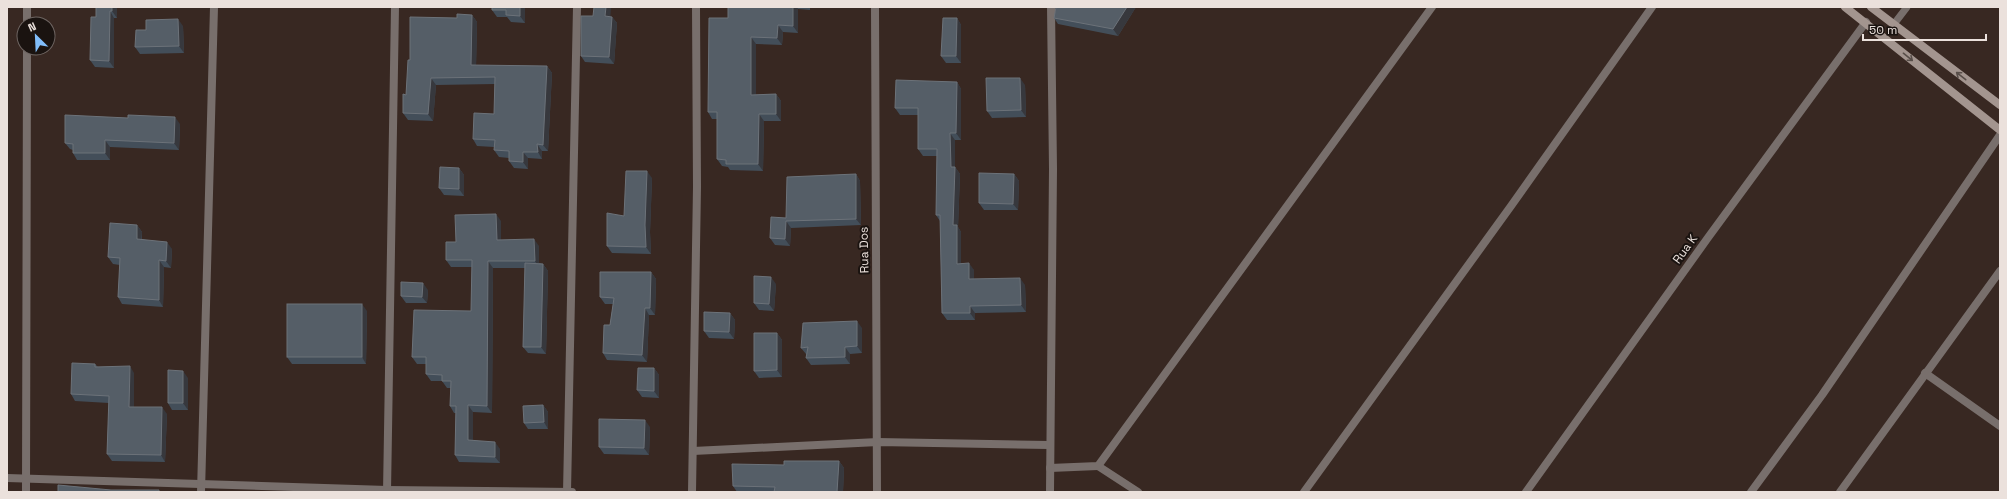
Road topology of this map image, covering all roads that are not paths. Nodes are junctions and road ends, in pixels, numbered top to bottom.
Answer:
1 (214, 7) edge
2 (394, 7) edge
3 (577, 7) edge
4 (696, 7) edge
5 (875, 7) edge
6 (1051, 7) edge
7 (1432, 7) edge
8 (1652, 7) edge
9 (1845, 7) edge
10 (1871, 7) edge
11 (1907, 7) edge
12 (1866, 22) junction
13 (1894, 24) junction
14 (27, 56) edge
15 (2000, 105) edge
16 (2000, 130) edge
17 (2000, 135) edge
18 (2000, 271) edge
19 (1924, 373) junction
20 (2000, 426) edge
21 (878, 442) junction
22 (1049, 445) junction
23 (693, 451) junction
24 (1098, 466) junction
25 (1050, 468) junction
26 (7, 478) edge
27 (26, 479) junction
28 (201, 483) junction
29 (387, 491) edge
30 (26, 492) edge
31 (201, 492) edge
32 (566, 492) edge
33 (572, 492) edge
34 (692, 492) edge
35 (877, 492) edge
36 (1050, 492) edge
37 (1138, 492) edge
38 (1304, 492) edge
39 (1526, 492) edge
40 (1751, 492) edge
41 (1840, 492) edge

1 - 28 street
2 - 29 street
3 - 32 street
4 - 23 street
5 - 21 street, Rua Dos
6 - 22 street
7 - 24 street
8 - 38 street
9 - 12 main road
10 - 13 main road
11 - 13 lane
12 -> 16 main road
12 - 39 street, Rua K
15 -> 13 main road
14 - 27 street
17 - 40 street
18 - 19 street
19 - 20 street
19 - 41 street
21 - 22 street
21 - 23 street
21 - 35 street, Rua Dos
22 - 25 street
23 - 34 street
24 - 25 street
24 - 37 street
25 - 36 street
26 - 27 street
27 - 28 street
27 - 30 street
28 - 29 street
28 - 31 street
29 - 32 street
32 - 33 street

